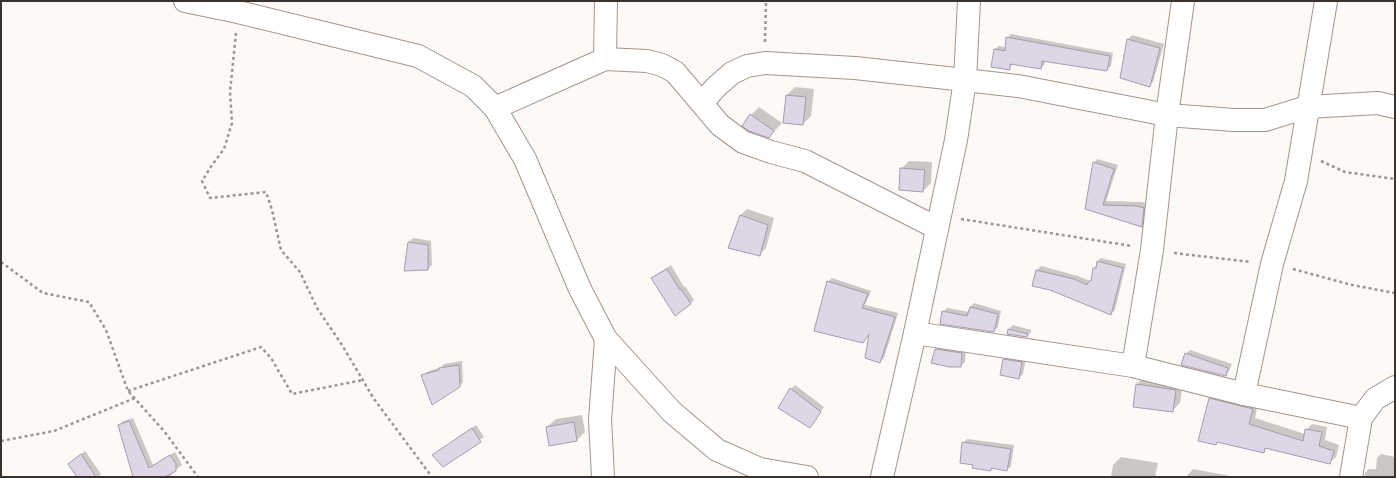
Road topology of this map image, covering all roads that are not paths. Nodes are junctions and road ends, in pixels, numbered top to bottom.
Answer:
1 (185, 1) edge
2 (606, 1) edge
3 (969, 1) edge
4 (1183, 1) edge
5 (1326, 1) edge
6 (605, 59) junction
7 (965, 80) junction
8 (702, 103) junction
9 (1307, 107) junction
10 (1395, 107) edge
11 (495, 108) junction
12 (1167, 115) junction
13 (937, 228) junction
14 (915, 333) junction
15 (606, 340) junction
16 (1133, 366) junction
17 (1395, 388) edge
18 (1244, 394) junction
19 (1361, 418) junction
20 (601, 476) edge
21 (807, 477) edge
22 (882, 477) edge
23 (1351, 477) edge

1 - 11 street
2 - 6 street
3 - 7 street
4 - 12 street
5 - 9 street
6 - 8 street
6 - 11 street
7 - 8 street
7 - 12 street
7 - 13 street
8 - 13 street
9 - 10 street
9 - 12 street
9 - 18 street
11 - 15 street
12 - 16 street
13 - 14 street
14 - 16 street
14 - 22 street
15 - 20 street
15 - 21 street
16 - 18 street
17 - 19 street
18 - 19 street
19 - 23 street

